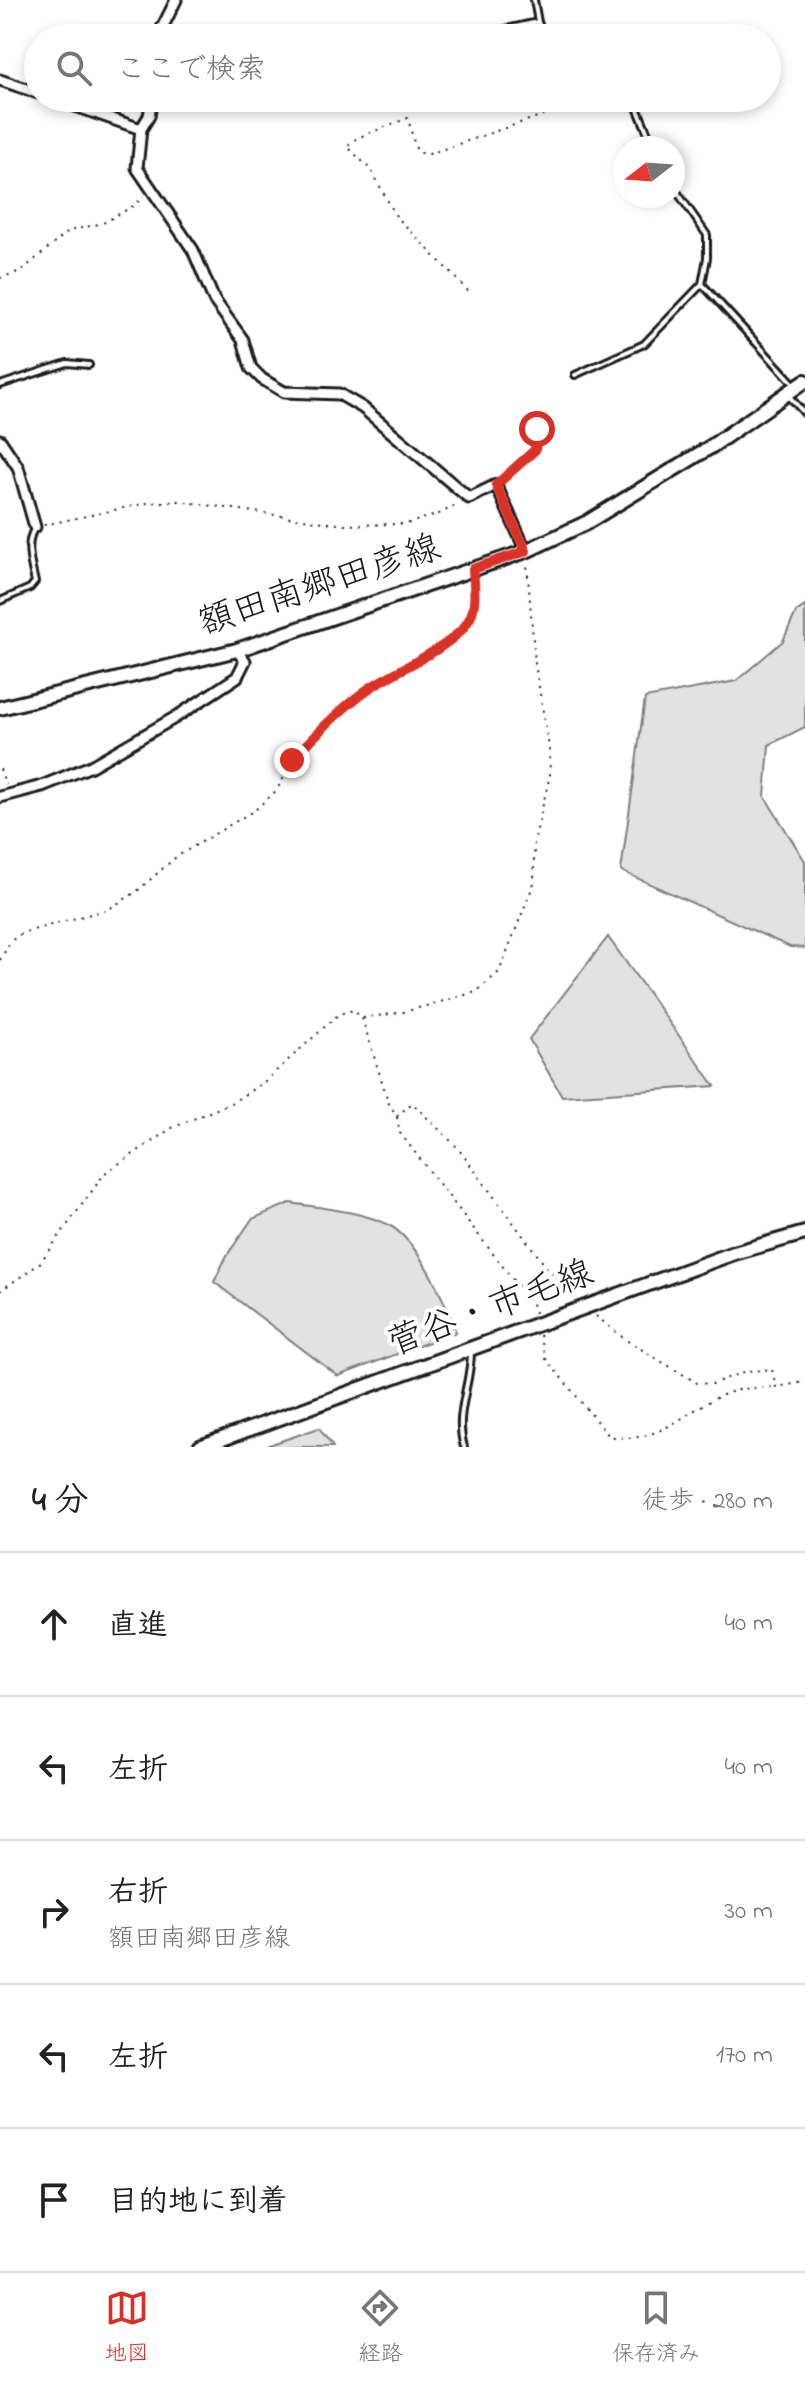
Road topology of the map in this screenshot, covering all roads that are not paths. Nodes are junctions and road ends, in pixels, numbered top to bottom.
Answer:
1 (176, 0) edge
2 (534, 0) edge
3 (538, 22) joint
4 (164, 24) edge
5 (529, 24) edge
6 (0, 80) edge
7 (24, 88) edge
8 (92, 112) edge
9 (150, 112) edge
10 (639, 112) edge
11 (141, 129) junction
12 (649, 136) edge
13 (685, 203) edge
14 (702, 284) junction
15 (89, 365) dead end
16 (575, 375) dead end
17 (0, 385) edge
18 (797, 387) edge
19 (805, 414) edge
20 (0, 440) edge
21 (35, 527) joint
22 (526, 551) junction
23 (0, 601) edge
24 (237, 650) junction
25 (0, 708) edge
26 (5, 795) edge
27 (805, 1233) edge
28 (471, 1350) junction
29 (200, 1447) edge
30 (464, 1447) edge

1 - 4 street
2 - 3 lane
3 - 5 lane
6 - 7 street
8 - 11 street
9 - 11 street
10 - 12 lane
11 - 22 street
13 - 14 lane
14 - 16 lane
14 - 18 lane
15 - 17 lane
18 - 19 lane
18 - 22 main road, 額田南郷田彦線
20 - 21 street
21 - 23 lane
22 - 24 main road, 額田南郷田彦線
24 - 25 main road, 額田南郷田彦線
24 - 26 street
27 - 28 main road, 菅谷・市毛線
28 - 29 main road, 菅谷・市毛線
28 - 30 lane

